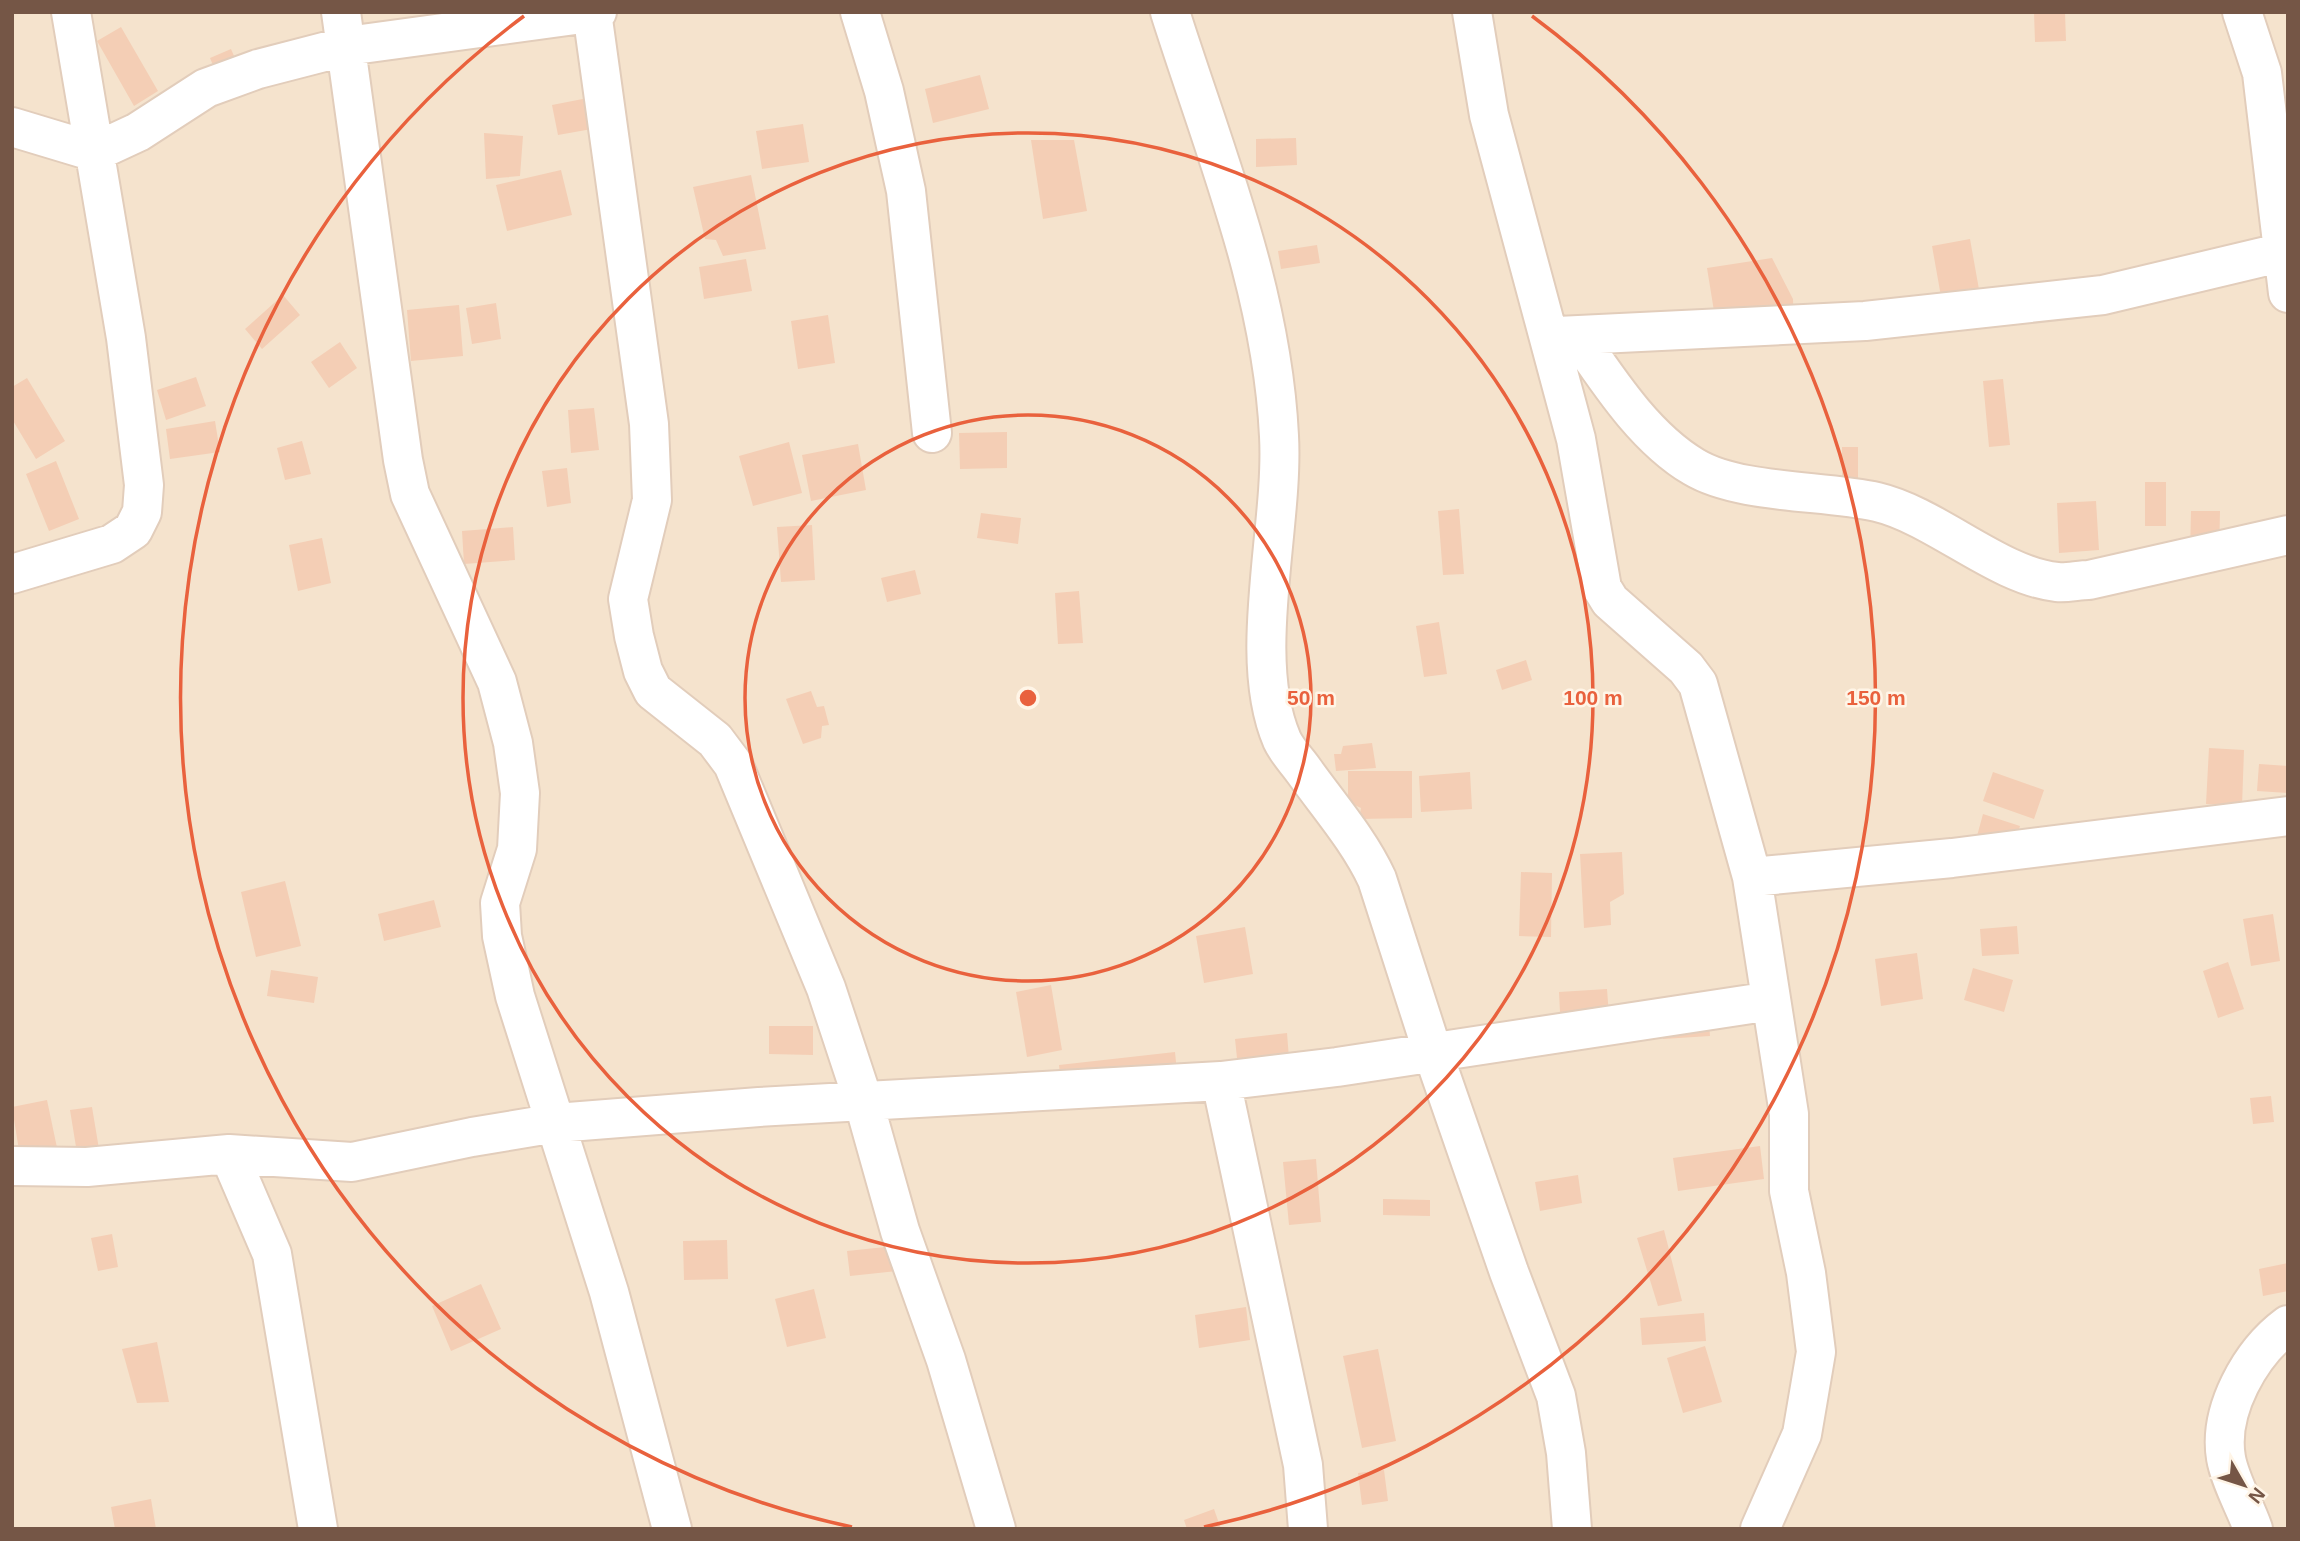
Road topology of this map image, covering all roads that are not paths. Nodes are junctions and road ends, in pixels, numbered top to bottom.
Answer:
1 (71, 12) edge
2 (860, 12) edge
3 (1170, 12) edge
4 (1472, 12) edge
5 (2242, 12) edge
6 (594, 13) edge
7 (344, 29) edge
8 (12, 127) edge
9 (95, 152) junction
10 (2284, 252) edge
11 (2288, 293) edge
12 (1563, 336) junction
13 (932, 433) dead end
14 (2288, 535) edge
15 (12, 574) edge
16 (2288, 816) edge
17 (1752, 877) junction
18 (1771, 1001) junction
19 (1432, 1050) junction
20 (1221, 1081) junction
21 (864, 1103) junction
22 (556, 1123) junction
23 (229, 1154) junction
24 (12, 1166) edge
25 (2288, 1325) edge
26 (318, 1529) edge
27 (672, 1529) edge
28 (996, 1529) edge
29 (1308, 1529) edge
30 (1572, 1529) edge
31 (1760, 1529) edge
32 (2253, 1529) edge

1 - 9 street
2 - 13 street
3 - 19 street
4 - 12 street
5 - 10 street
6 - 7 street
6 - 21 street
7 - 9 street
7 - 22 street
8 - 9 street
9 - 15 street
10 - 11 street
10 - 12 street
12 - 14 street
12 - 17 street
16 - 17 street
17 - 18 street
18 - 19 street
18 - 31 street
19 - 20 street
19 - 30 street
20 - 21 street
20 - 29 street
21 - 22 street
21 - 28 street
22 - 23 street
22 - 27 street
23 - 24 street
23 - 26 street
25 - 32 street

